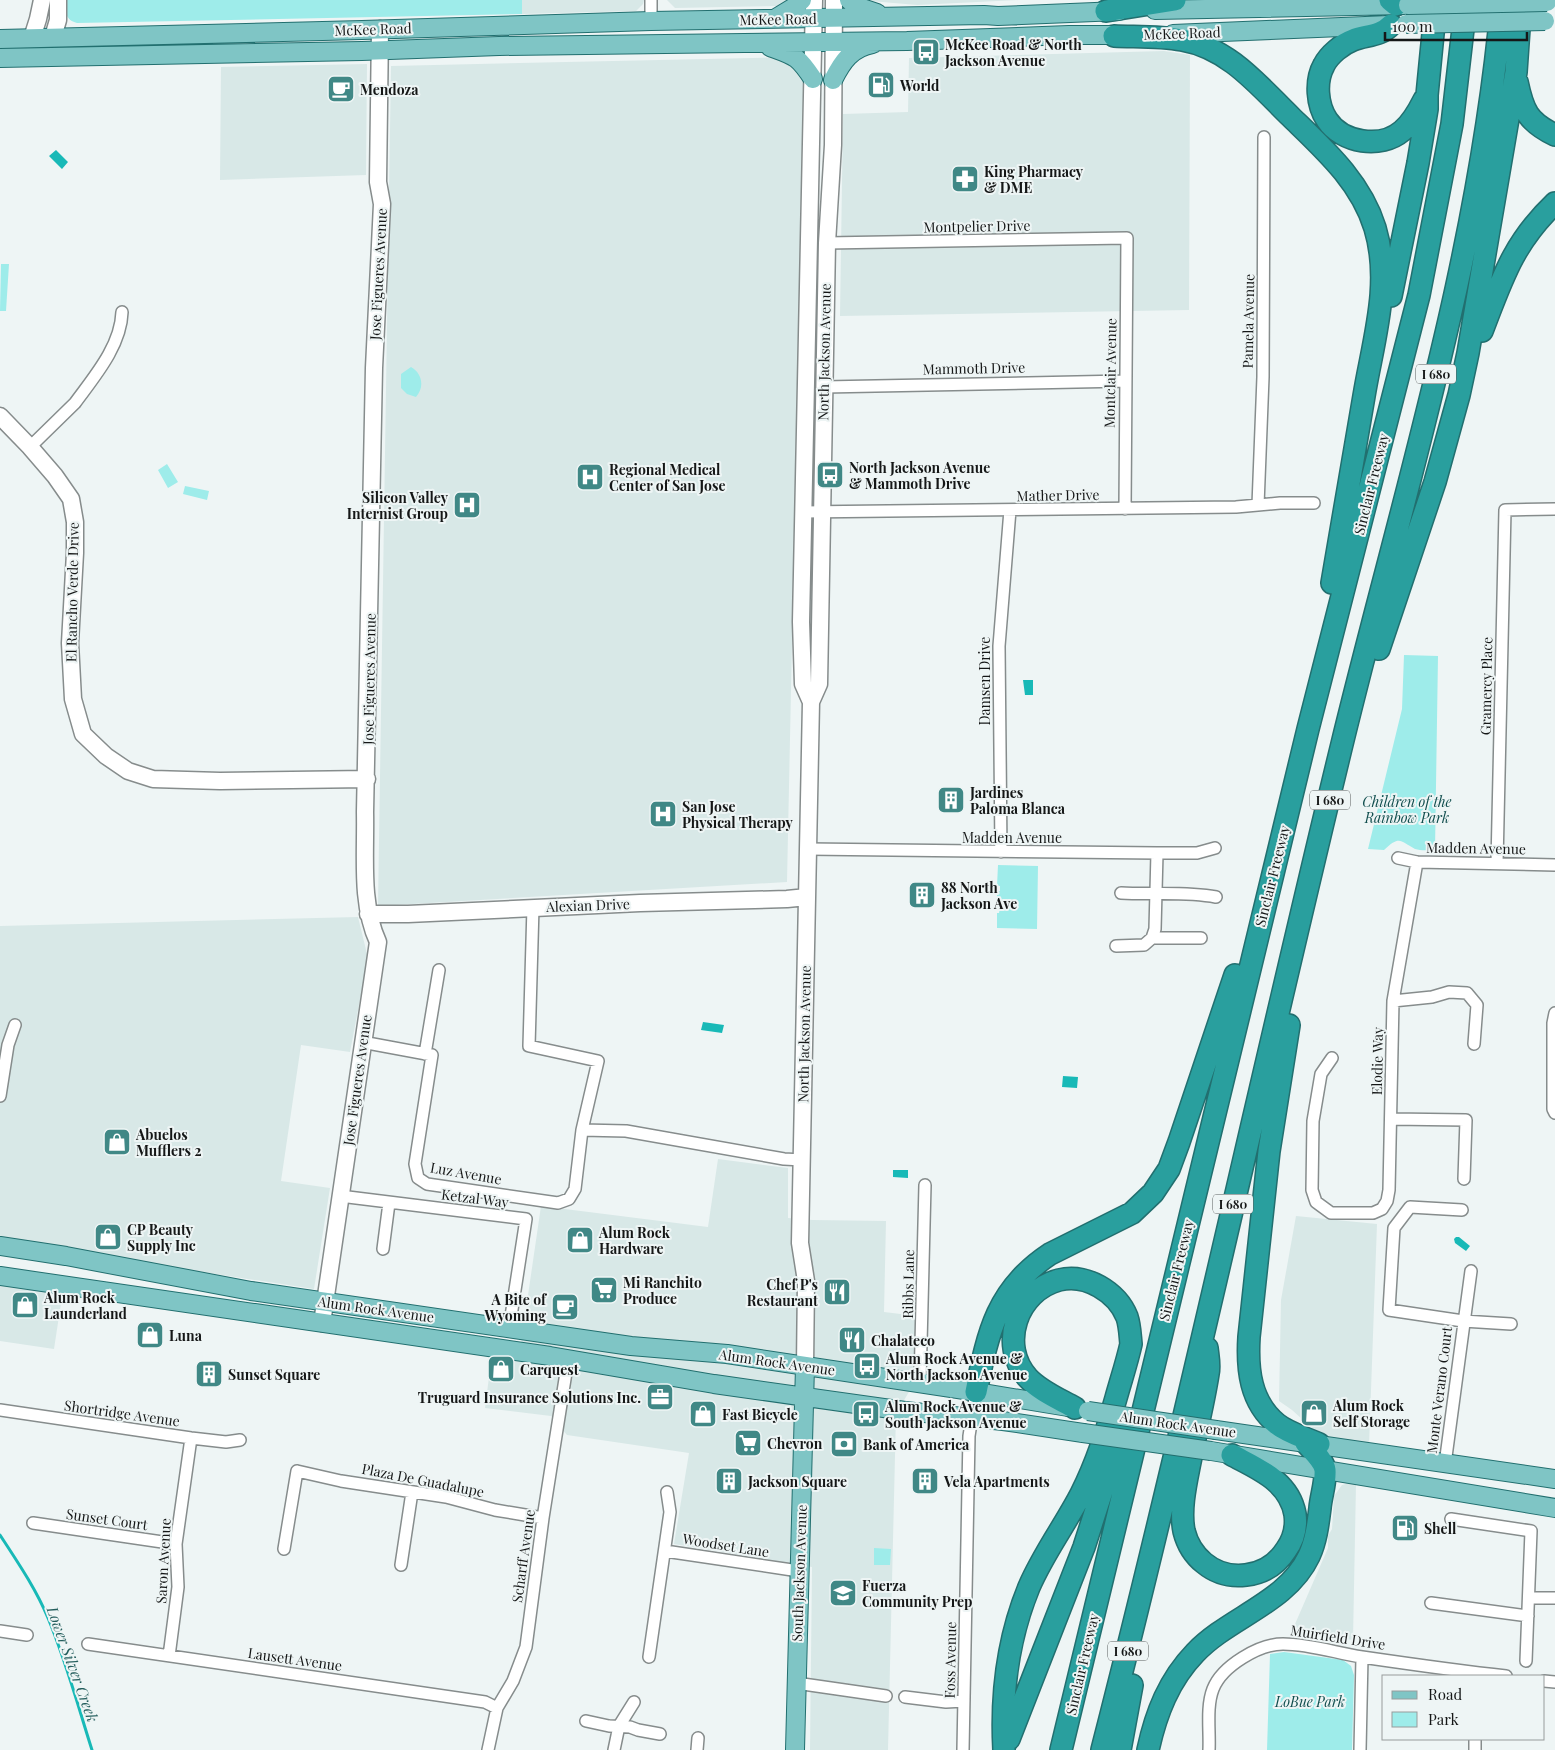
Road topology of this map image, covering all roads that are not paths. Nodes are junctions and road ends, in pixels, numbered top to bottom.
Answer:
1 (42, 0) edge
2 (58, 0) edge
3 (651, 0) edge
4 (802, 0) edge
5 (814, 0) edge
6 (849, 0) edge
7 (1175, 0) edge
8 (1437, 0) edge
9 (1466, 0) edge
10 (1502, 0) edge
11 (1520, 0) edge
12 (834, 9) edge
13 (1106, 11) junction
14 (1398, 12) edge
15 (1551, 15) edge
16 (892, 17) junction
17 (814, 18) junction
18 (773, 19) junction
19 (651, 21) junction
20 (380, 29) junction
21 (1114, 36) junction
22 (32, 38) junction
23 (53, 38) junction
24 (0, 39) edge
25 (814, 41) junction
26 (834, 41) junction
27 (887, 41) junction
28 (758, 42) junction
29 (621, 44) junction
30 (380, 49) junction
31 (0, 58) edge
32 (1516, 72) junction
33 (813, 79) junction
34 (833, 80) junction
35 (1427, 95) junction
36 (1555, 135) edge
37 (1264, 137) dead end
38 (1555, 203) edge
39 (809, 235) junction
40 (1127, 238) joint
41 (827, 243) junction
42 (826, 270) junction
43 (122, 312) dead end
44 (1374, 346) junction
45 (1125, 381) junction
46 (824, 387) junction
47 (1459, 395) junction
48 (0, 416) edge
49 (30, 447) junction
50 (1314, 503) dead end
51 (1258, 505) junction
52 (1125, 509) junction
53 (1555, 509) edge
54 (1010, 510) junction
55 (802, 512) junction
56 (821, 512) junction
57 (811, 702) junction
58 (1308, 729) junction
59 (1343, 742) junction
60 (367, 779) junction
61 (1283, 830) junction
62 (1215, 848) dead end
63 (808, 850) junction
64 (1001, 852) junction
65 (1158, 853) junction
66 (1316, 857) junction
67 (1398, 858) dead end
68 (1416, 862) junction
69 (1497, 863) junction
70 (1555, 865) edge
71 (1121, 894) dead end
72 (1156, 895) junction
73 (1216, 897) dead end
74 (807, 898) junction
75 (533, 907) junction
76 (368, 914) junction
77 (1152, 938) junction
78 (1201, 938) dead end
79 (1116, 946) dead end
80 (439, 970) dead end
81 (1392, 1001) junction
82 (1555, 1013) edge
83 (15, 1025) dead end
84 (362, 1042) junction
85 (1474, 1044) dead end
86 (425, 1054) junction
87 (1332, 1058) dead end
88 (0, 1096) edge
89 (1555, 1113) edge
90 (1391, 1119) junction
91 (582, 1130) junction
92 (802, 1160) junction
93 (1464, 1179) dead end
94 (925, 1185) dead end
95 (340, 1196) junction
96 (389, 1203) junction
97 (1462, 1210) dead end
98 (0, 1246) edge
99 (383, 1249) dead end
100 (1471, 1271) dead end
101 (0, 1276) edge
102 (325, 1302) junction
103 (1463, 1320) junction
104 (322, 1323) junction
105 (1205, 1324) junction
106 (1511, 1324) dead end
107 (509, 1328) junction
108 (1155, 1356) junction
109 (568, 1360) junction
110 (805, 1366) junction
111 (920, 1383) junction
112 (976, 1392) junction
113 (804, 1396) junction
114 (0, 1410) edge
115 (1082, 1410) junction
116 (971, 1418) junction
117 (191, 1438) junction
118 (240, 1440) dead end
119 (1312, 1444) junction
120 (1232, 1455) junction
121 (1445, 1464) junction
122 (1325, 1469) junction
123 (1555, 1478) edge
124 (412, 1492) junction
125 (667, 1492) dead end
126 (1555, 1508) edge
127 (543, 1518) junction
128 (1451, 1519) dead end
129 (33, 1523) dead end
130 (176, 1544) junction
131 (284, 1549) dead end
132 (665, 1551) junction
133 (1153, 1552) junction
134 (401, 1565) dead end
135 (799, 1571) junction
136 (1529, 1598) junction
137 (1555, 1598) edge
138 (1431, 1603) dead end
139 (1528, 1616) junction
140 (0, 1631) edge
141 (27, 1635) dead end
142 (88, 1644) dead end
143 (169, 1656) junction
144 (649, 1657) dead end
145 (1362, 1657) junction
146 (1526, 1661) dead end
147 (1477, 1675) edge
148 (796, 1683) junction
149 (886, 1696) dead end
150 (905, 1697) dead end
151 (964, 1701) junction
152 (634, 1702) dead end
153 (497, 1708) junction
154 (586, 1722) dead end
155 (619, 1726) junction
156 (660, 1734) dead end
157 (488, 1750) edge
158 (614, 1750) edge
159 (795, 1750) edge
160 (963, 1750) edge
161 (1005, 1750) edge
162 (1061, 1750) edge
163 (1102, 1750) edge
164 (1120, 1750) edge
165 (1148, 1750) edge
166 (1209, 1750) edge
167 (1360, 1750) edge

1 - 22 street
2 - 23 street
3 - 19 street
4 - 18 main road
5 - 17 street, North Jackson Avenue
6 - 16 main road
7 - 13 highway
8 - 35 highway
9 - 58 highway, Sinclair Freeway / I 680
10 - 59 highway, I 680
11 - 32 highway
12 - 16 main road, McKee Road
12 - 17 main road, McKee Road
12 - 26 street, North Jackson Avenue
13 - 14 main road, McKee Road
13 - 16 main road, McKee Road
14 - 15 main road, McKee Road, bridge
14 - 21 main road, McKee Road
14 - 35 highway
17 - 18 main road, McKee Road
17 - 25 street, North Jackson Avenue
18 - 19 main road, McKee Road
19 - 20 main road, McKee Road
19 - 29 main road
20 - 23 main road, McKee Road
20 - 30 street, Jose Figueres Avenue
21 - 27 main road, McKee Road
21 - 44 highway
22 - 23 main road, McKee Road
22 - 24 main road, McKee Road
25 - 26 main road, McKee Road
25 - 28 main road, McKee Road
25 - 33 street, North Jackson Avenue
26 - 27 main road, McKee Road
26 - 34 street, North Jackson Avenue
27 - 34 main road
28 - 29 main road, McKee Road
28 - 33 main road
29 - 30 main road, McKee Road
30 - 31 main road, McKee Road
30 - 60 street, Jose Figueres Avenue
32 - 36 highway
32 - 47 highway
33 - 39 street, North Jackson Avenue
34 - 41 street, North Jackson Avenue
35 - 44 highway
37 - 51 street, Pamela Avenue
38 - 47 highway
39 - 42 street
39 - 55 street, North Jackson Avenue
40 - 41 street, Montpelier Drive
40 - 45 street, Montclair Avenue
41 - 42 street, North Jackson Avenue
42 - 46 street, North Jackson Avenue
43 - 49 street
44 - 58 highway
45 - 46 street, Mammoth Drive
45 - 52 street, Montclair Avenue
46 - 56 street, North Jackson Avenue
47 - 59 highway
48 - 49 street, El Rancho Verde Drive
49 - 60 street, El Rancho Verde Drive
50 - 51 street, Mather Drive
51 - 52 street, Mather Drive
52 - 54 street, Mather Drive
53 - 69 street, Gramercy Place
54 - 56 street, Mather Drive
54 - 64 street, Damsen Drive
55 - 56 street, Mather Drive
55 - 57 street, North Jackson Avenue
56 - 57 street, North Jackson Avenue
57 - 63 street, North Jackson Avenue
58 - 61 highway, Sinclair Freeway / I 680
59 - 66 highway, I 680
60 - 76 street, Jose Figueres Avenue
61 - 108 highway, Sinclair Freeway / I 680
61 - 112 highway
62 - 65 street, Madden Avenue
63 - 64 street, Madden Avenue
63 - 74 street, North Jackson Avenue
64 - 65 street, Madden Avenue
65 - 72 street
66 - 105 highway, I 680
66 - 119 highway
67 - 68 street, Madden Avenue
68 - 69 street, Madden Avenue
68 - 81 street, Elodie Way
69 - 70 street, Madden Avenue
71 - 72 street
72 - 73 street
72 - 77 street
74 - 75 street, Alexian Drive
74 - 92 street, North Jackson Avenue
75 - 76 street, Alexian Drive
75 - 91 street, Luz Avenue
76 - 84 street, Jose Figueres Avenue
77 - 78 street
77 - 79 street
80 - 86 street, Luz Avenue
81 - 85 street
81 - 90 street, Elodie Way
82 - 89 street
83 - 88 street
84 - 86 street
84 - 95 street, Jose Figueres Avenue
86 - 91 street, Luz Avenue
87 - 90 street, Elodie Way
90 - 93 street
91 - 92 street
92 - 110 street, North Jackson Avenue
94 - 111 street, Ribbs Lane
95 - 96 street, Ketzal Way
95 - 102 street, Jose Figueres Avenue
96 - 99 street
96 - 107 street, Ketzal Way
97 - 103 street, Monte Verano Court
98 - 102 main road, Alum Rock Avenue
100 - 103 street, Monte Verano Court
101 - 104 main road, Alum Rock Avenue
102 - 104 street, Jose Figueres Avenue
102 - 107 main road, Alum Rock Avenue
103 - 106 street, Monte Verano Court
103 - 121 street, Monte Verano Court
104 - 109 main road, Alum Rock Avenue
105 - 120 highway
105 - 133 highway, I 680
107 - 110 main road, Alum Rock Avenue
108 - 161 highway
108 - 162 highway, Sinclair Freeway / I 680
109 - 113 main road, Alum Rock Avenue
109 - 127 street, Scharff Avenue
110 - 111 main road, Alum Rock Avenue
110 - 113 main road, South Jackson Avenue
111 - 112 main road, Alum Rock Avenue
112 - 115 main road, Alum Rock Avenue
112 - 116 street, Foss Avenue
113 - 116 main road, Alum Rock Avenue
113 - 135 main road, South Jackson Avenue
114 - 117 street, Shortridge Avenue
115 - 119 main road, Alum Rock Avenue, bridge
115 - 161 highway
116 - 120 main road, Alum Rock Avenue, bridge
116 - 151 street, Foss Avenue
117 - 118 street, Shortridge Avenue
117 - 130 street, Saron Avenue
119 - 121 main road, Alum Rock Avenue
119 - 122 highway
120 - 122 main road, Alum Rock Avenue
121 - 123 main road, Alum Rock Avenue
122 - 126 main road, Alum Rock Avenue
122 - 165 highway
124 - 127 street, Plaza De Guadalupe
124 - 131 street, Plaza De Guadalupe
124 - 134 street
125 - 132 street
127 - 153 street, Scharff Avenue
128 - 136 street
129 - 130 street, Sunset Court
130 - 143 street, Saron Avenue
132 - 135 street, Woodset Lane
132 - 144 street, Woodset Lane
133 - 163 highway, I 680
133 - 164 highway
135 - 148 main road, South Jackson Avenue
136 - 137 street
136 - 139 street
138 - 139 street
139 - 146 street
140 - 141 street
142 - 143 street, Lausett Avenue
143 - 153 street, Lausett Avenue
145 - 147 street, Muirfield Drive
145 - 166 street, Muirfield Drive
145 - 167 street
148 - 149 street
148 - 159 main road, South Jackson Avenue
150 - 151 street
151 - 160 street, Foss Avenue
152 - 155 street
153 - 157 street, Scharff Avenue
154 - 155 street
155 - 156 street
155 - 158 street

